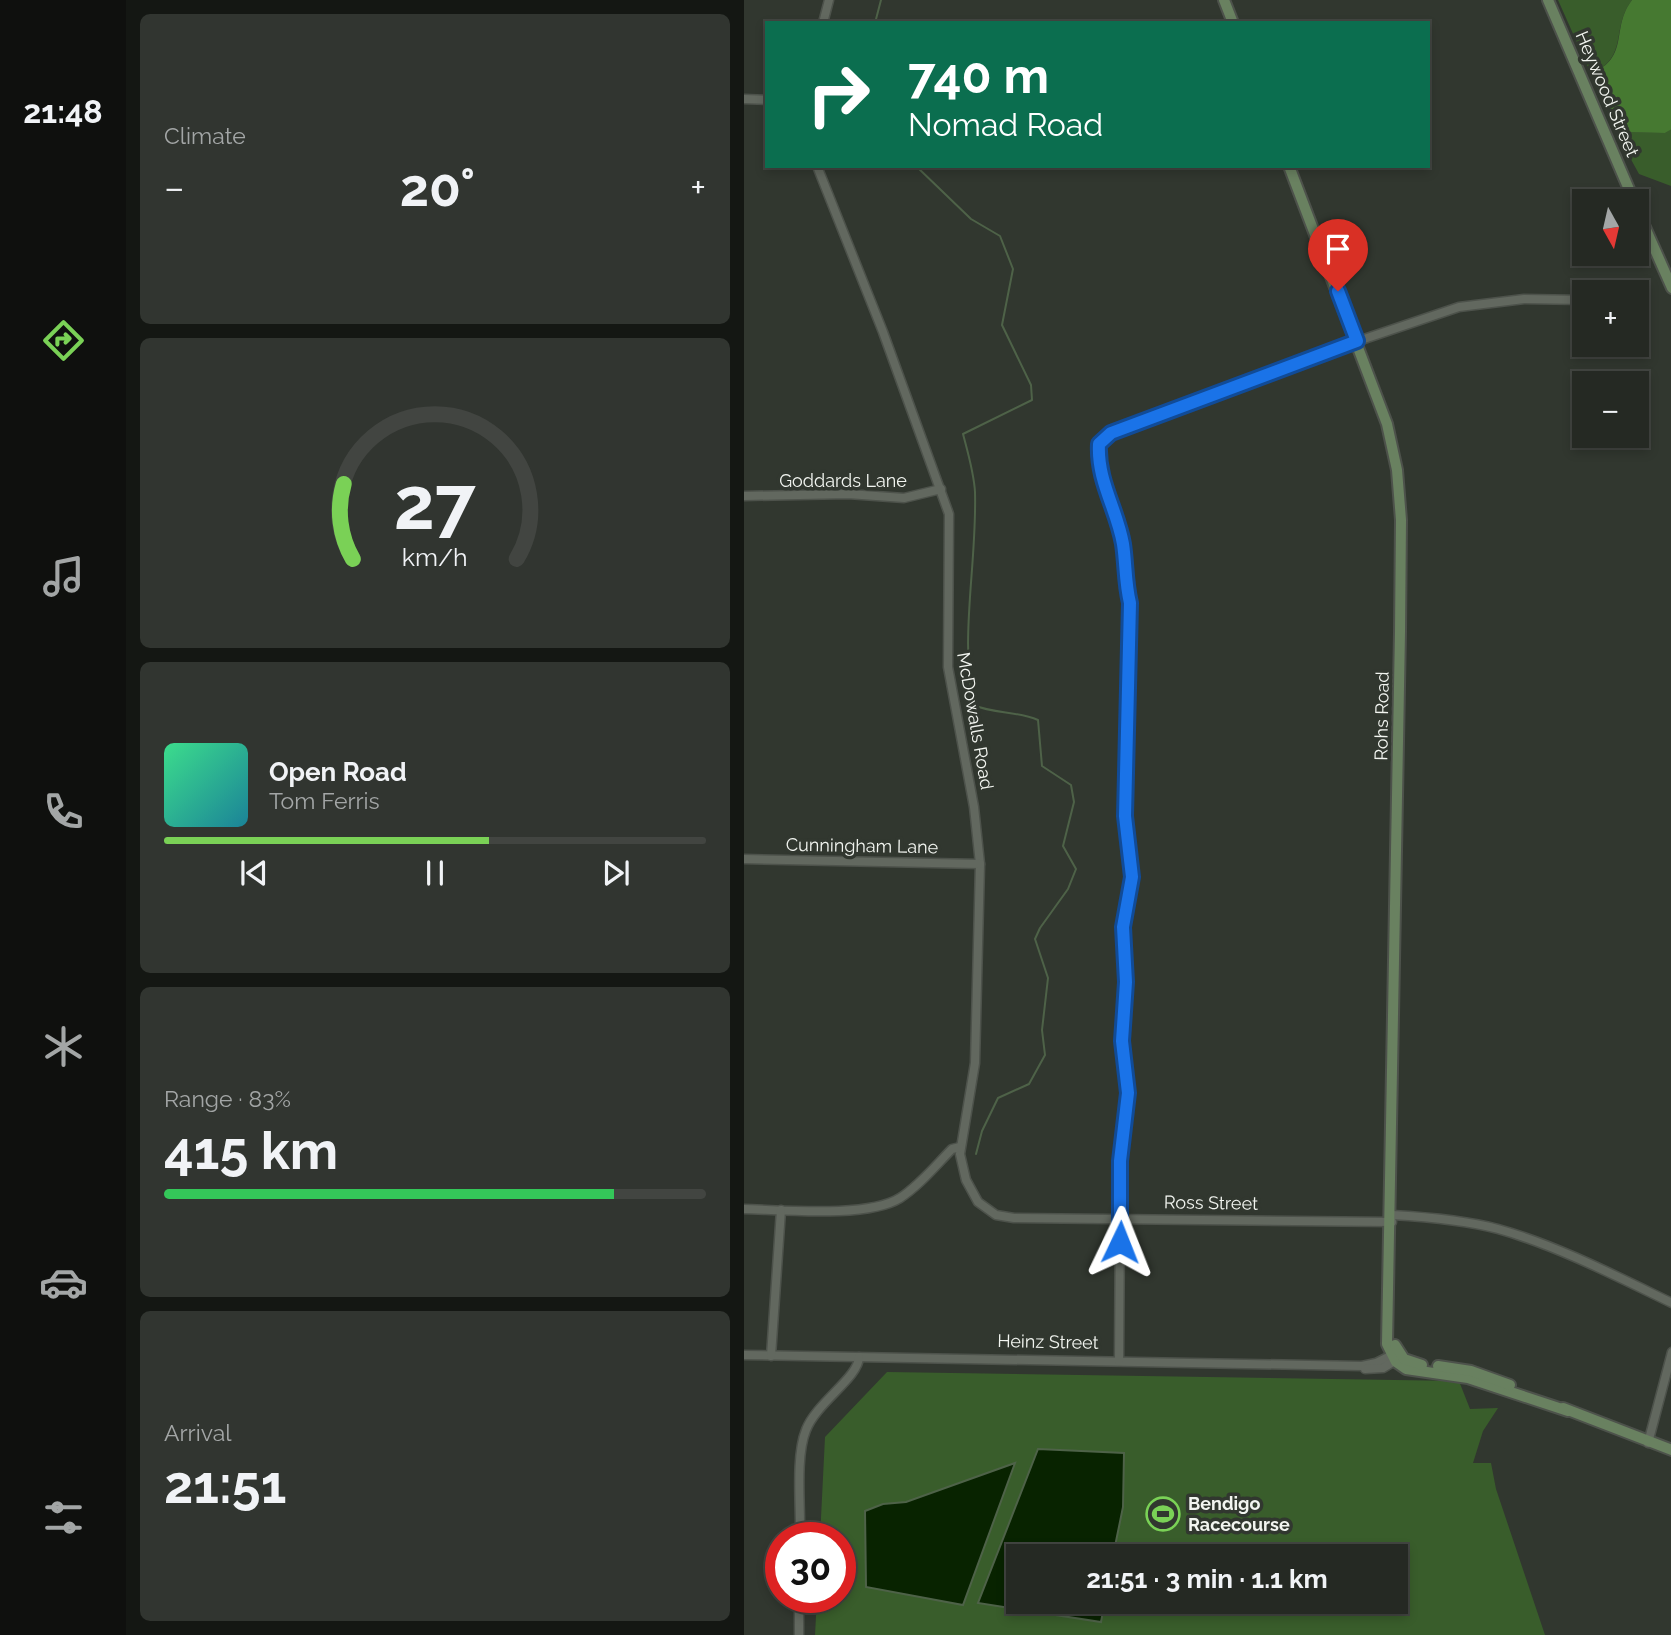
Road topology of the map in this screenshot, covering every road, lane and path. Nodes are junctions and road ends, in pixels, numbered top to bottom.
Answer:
1 (829, 0) edge
2 (1224, 0) edge
3 (1548, 0) edge
4 (824, 21) edge
5 (1232, 21) edge
6 (744, 99) edge
7 (765, 100) edge
8 (818, 168) edge
9 (1290, 168) edge
10 (1629, 189) edge
11 (1649, 236) edge
12 (1671, 288) edge
13 (1572, 300) edge
14 (1357, 341) junction
15 (941, 489) junction
16 (744, 496) edge
17 (744, 859) edge
18 (980, 864) junction
19 (960, 1147) junction
20 (744, 1209) edge
21 (781, 1210) junction
22 (988, 1212) joint
23 (1120, 1218) junction
24 (1392, 1218) junction
25 (1671, 1303) edge
26 (1671, 1352) edge
27 (744, 1355) edge
28 (771, 1356) junction
29 (860, 1356) junction
30 (1397, 1356) junction
31 (1120, 1361) junction
32 (1648, 1443) junction
33 (1671, 1450) edge
34 (801, 1522) edge
35 (799, 1613) edge
36 (799, 1635) edge

1 - 4 street
2 - 5 street
3 - 10 street, Heywood Street
6 - 7 street
8 - 15 street, McDowalls Road
9 - 14 street, Rohs Road
11 - 12 street
13 - 14 street
14 - 23 street
14 - 24 street, Rohs Road
15 - 16 street, Goddards Lane
15 - 18 street, McDowalls Road
17 - 18 street, Cunningham Lane
18 - 19 street, McDowalls Road
19 - 21 street
19 - 22 street, McDowalls Road
20 - 21 street
21 - 28 street
22 - 23 street, Ross Street
23 - 24 street, Ross Street
23 - 31 street
24 - 25 street, Ross Street
24 - 30 street, Rohs Road
26 - 32 street
27 - 28 street, Heinz Street
28 - 29 street, Heinz Street
29 - 31 street, Heinz Street
29 - 34 street
30 - 31 street, Heinz Street
30 - 32 street
32 - 33 street
35 - 36 street

